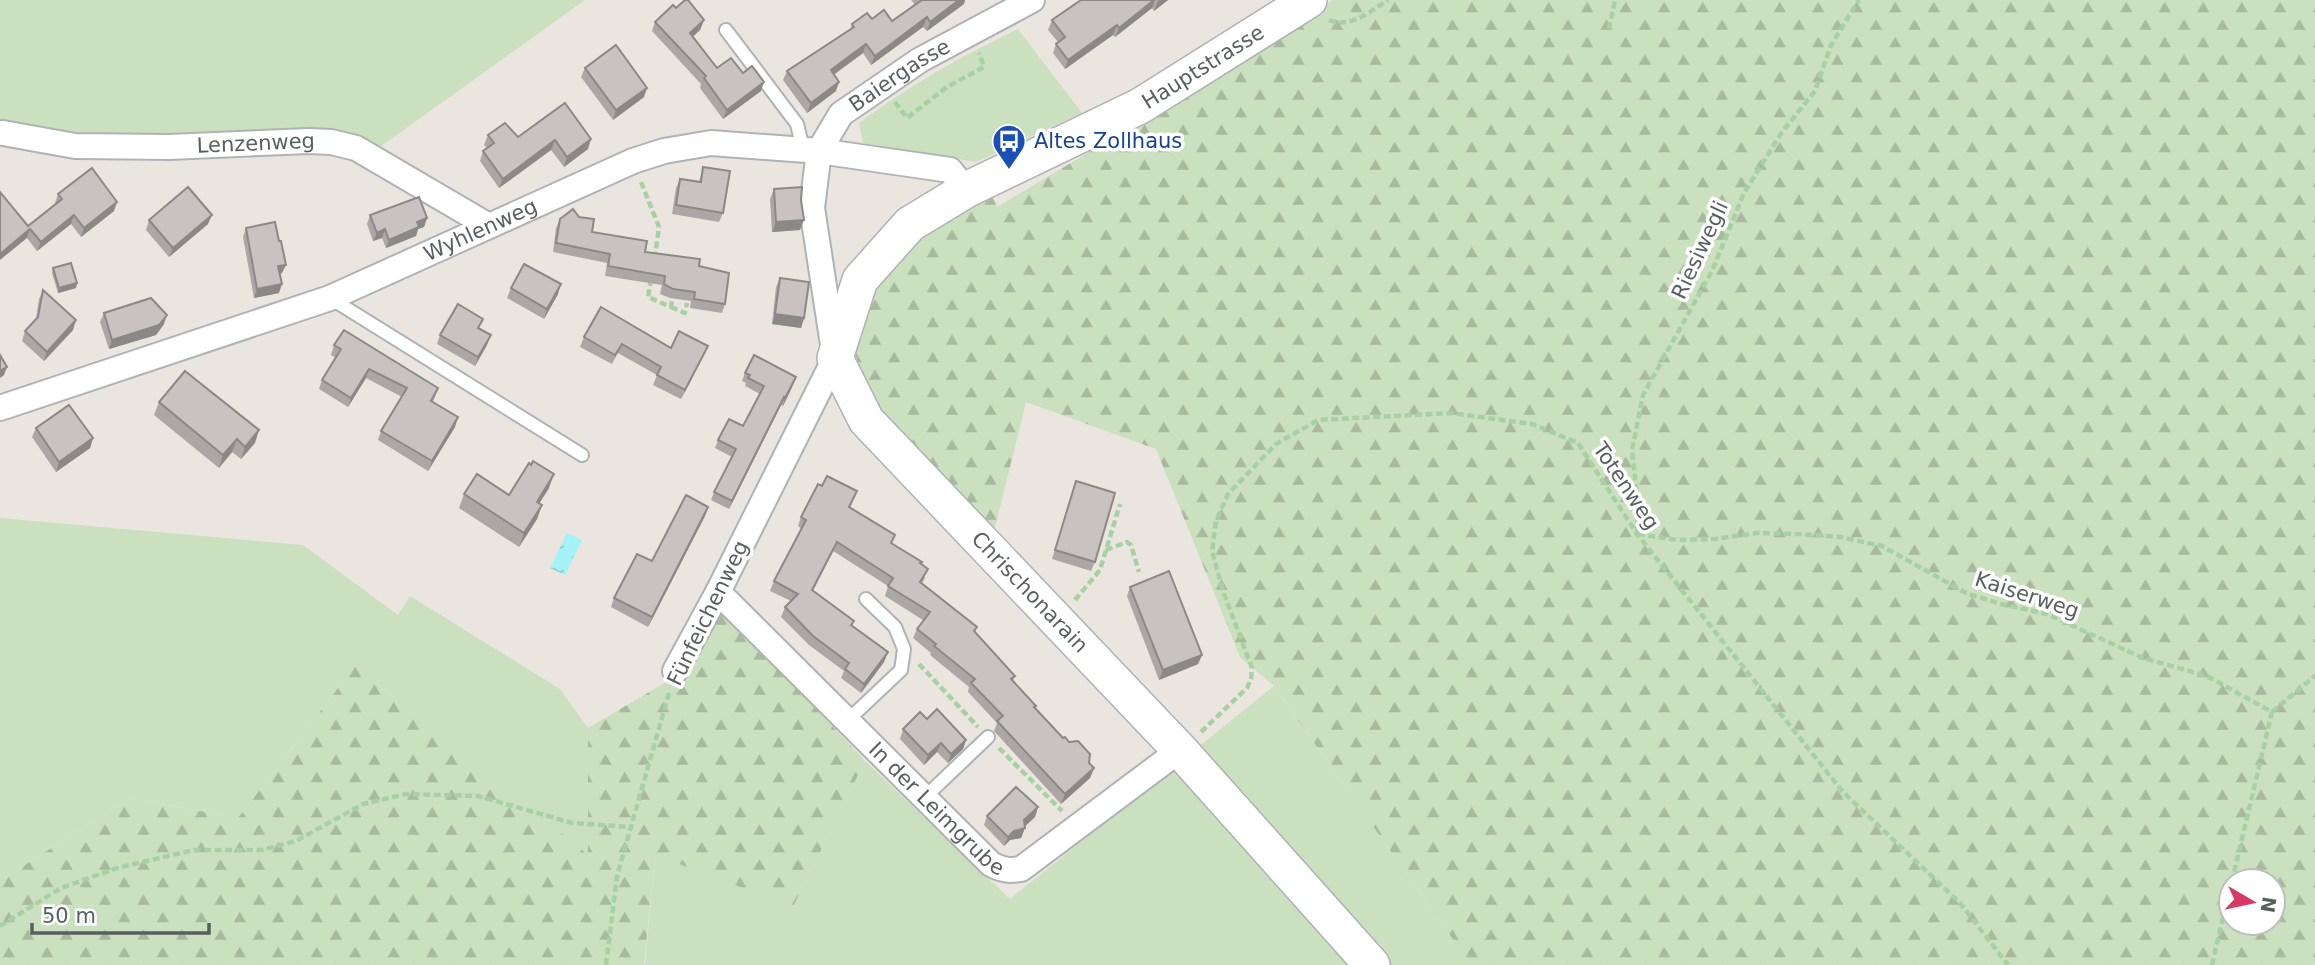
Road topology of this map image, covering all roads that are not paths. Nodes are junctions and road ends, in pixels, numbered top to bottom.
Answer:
1 (1032, 0) edge
2 (1309, 0) edge
3 (726, 30) dead end
4 (3, 133) dead end
5 (811, 150) junction
6 (955, 197) junction
7 (489, 226) junction
8 (330, 298) junction
9 (835, 358) junction
10 (0, 408) edge
11 (582, 455) dead end
12 (718, 592) junction
13 (866, 599) dead end
14 (674, 671) road end
15 (848, 721) junction
16 (988, 737) dead end
17 (1180, 751) junction
18 (924, 798) junction
19 (1372, 965) edge

1 - 5 street, Baiergasse
2 - 6 street, Hauptstrasse
3 - 5 lane
4 - 7 street, Lenzenweg
5 - 6 street, Wyhlenweg
5 - 7 street, Wyhlenweg
5 - 9 street, Baiergasse
6 - 9 street
7 - 8 street, Wyhlenweg
8 - 10 street, Wyhlenweg
8 - 11 lane
9 - 12 street, Fünfeichenweg
9 - 17 street, Chrischonarain
12 - 14 street, Fünfeichenweg
12 - 15 street, In der Leimgrube
13 - 15 lane
15 - 18 street, In der Leimgrube
16 - 18 lane
17 - 18 street, In der Leimgrube
17 - 19 street, Chrischonarain

